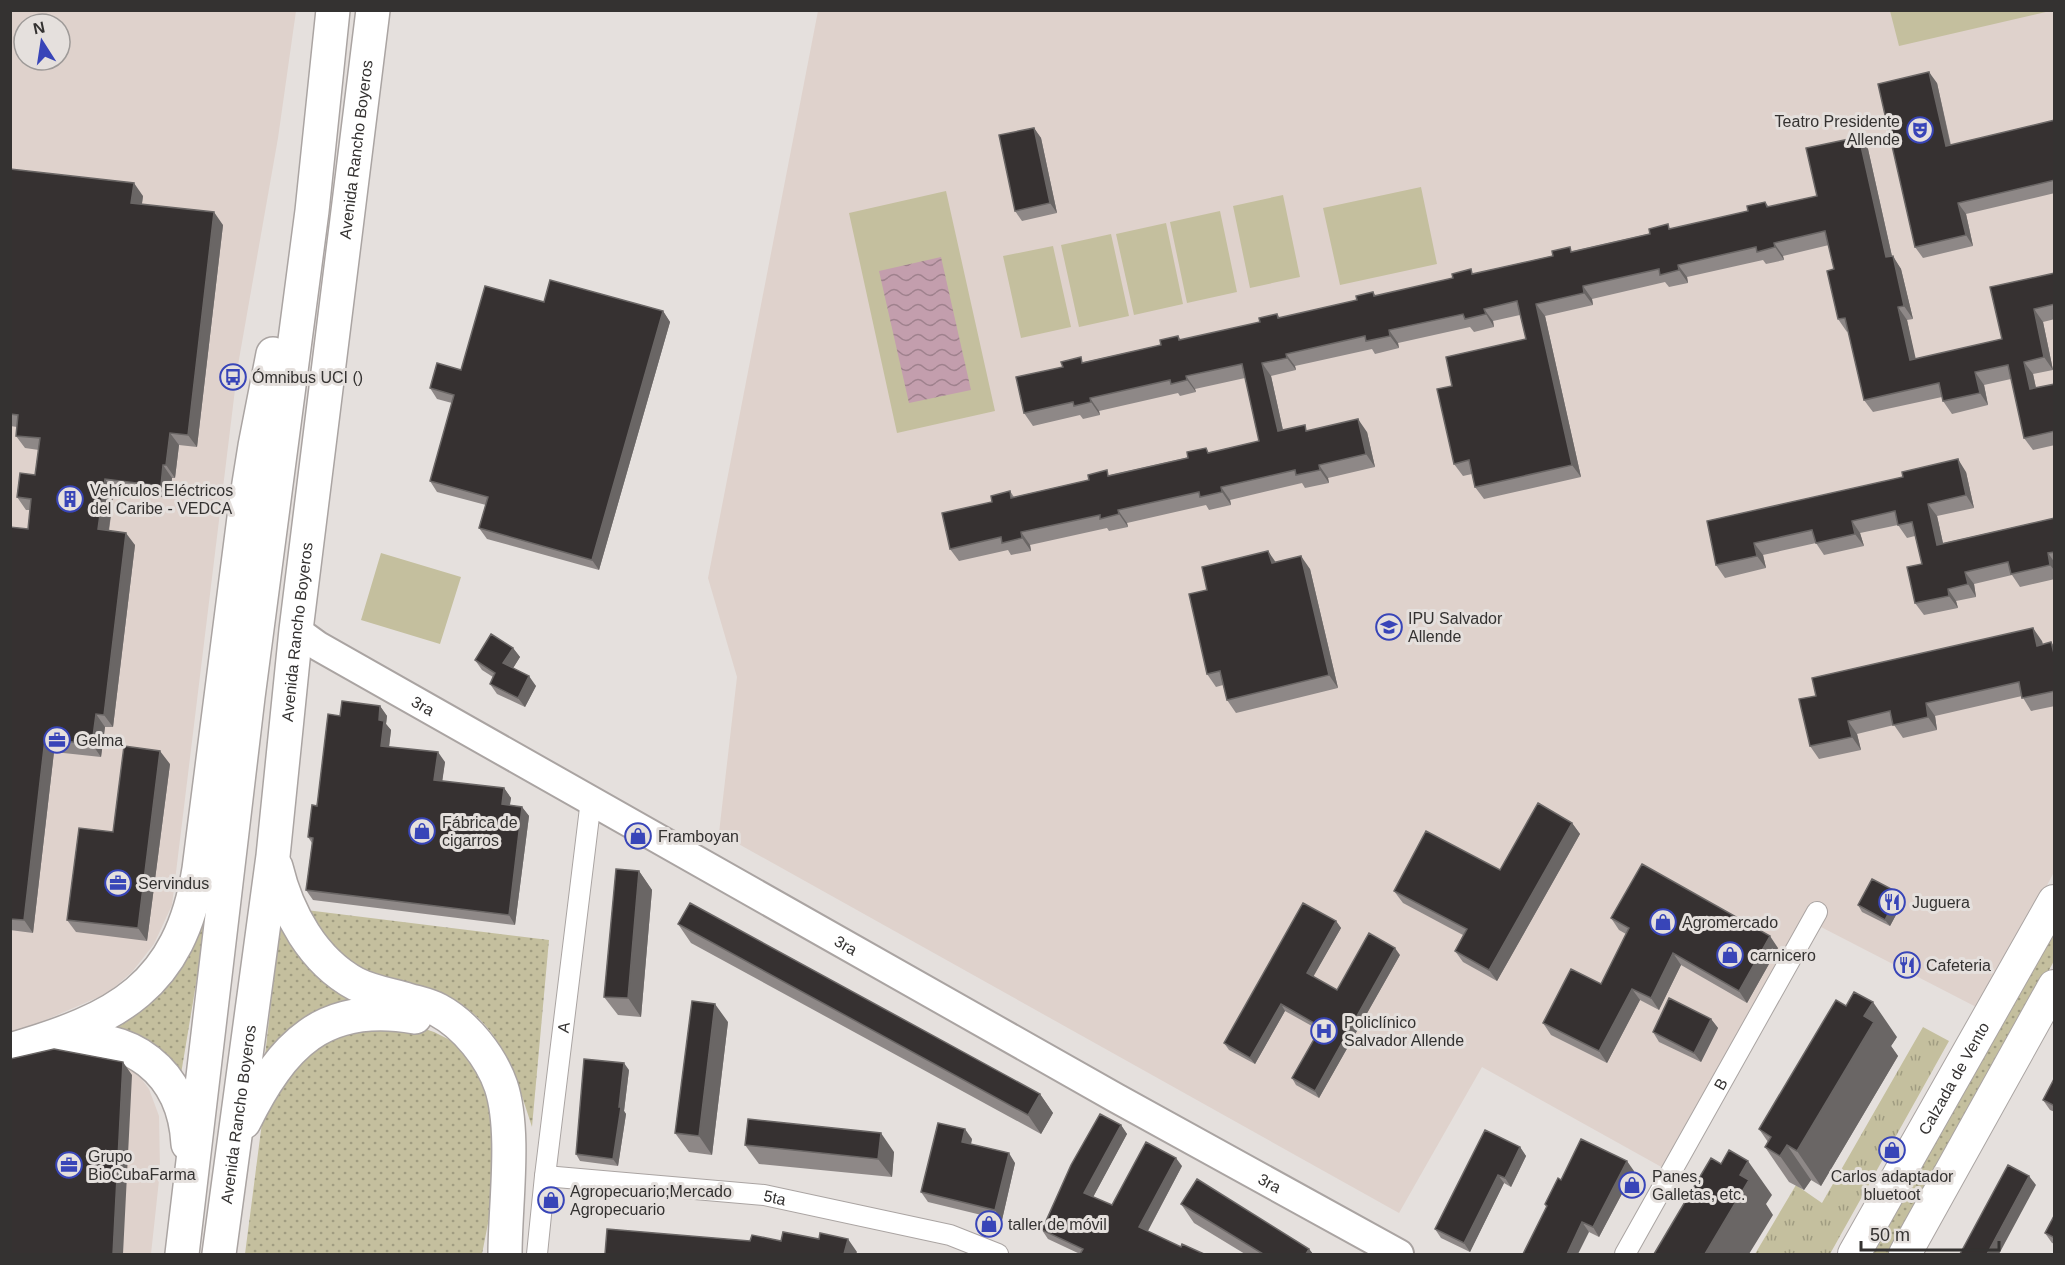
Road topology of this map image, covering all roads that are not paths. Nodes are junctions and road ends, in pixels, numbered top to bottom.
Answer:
1 (333, 10) edge
2 (373, 10) edge
3 (312, 211) junction
4 (296, 630) junction
5 (591, 800) junction
6 (273, 856) junction
7 (2055, 901) edge
8 (1817, 912) dead end
9 (2055, 986) edge
10 (477, 1045) junction
11 (18, 1048) edge
12 (230, 1176) junction
13 (545, 1176) junction
14 (187, 1217) junction
15 (504, 1247) edge
16 (182, 1254) edge
17 (219, 1254) edge
18 (537, 1254) edge
19 (998, 1254) edge
20 (1399, 1254) edge
21 (1624, 1254) edge
22 (1854, 1254) edge
23 (1905, 1254) edge

1 - 3 highway
2 - 4 highway, Avenida Rancho Boyeros
3 - 11 highway
3 - 14 highway
4 - 5 street, 3ra
4 - 6 highway, Avenida Rancho Boyeros
5 - 13 street, A
5 - 20 street, 3ra
6 - 10 highway
6 - 12 highway, Avenida Rancho Boyeros
7 - 22 main road, Calzada de Vento
8 - 21 street, B
9 - 23 main road
10 - 12 highway
10 - 15 highway
11 - 14 highway
12 - 17 highway, Avenida Rancho Boyeros
13 - 18 street, A
13 - 19 street, 5ta
14 - 16 highway

